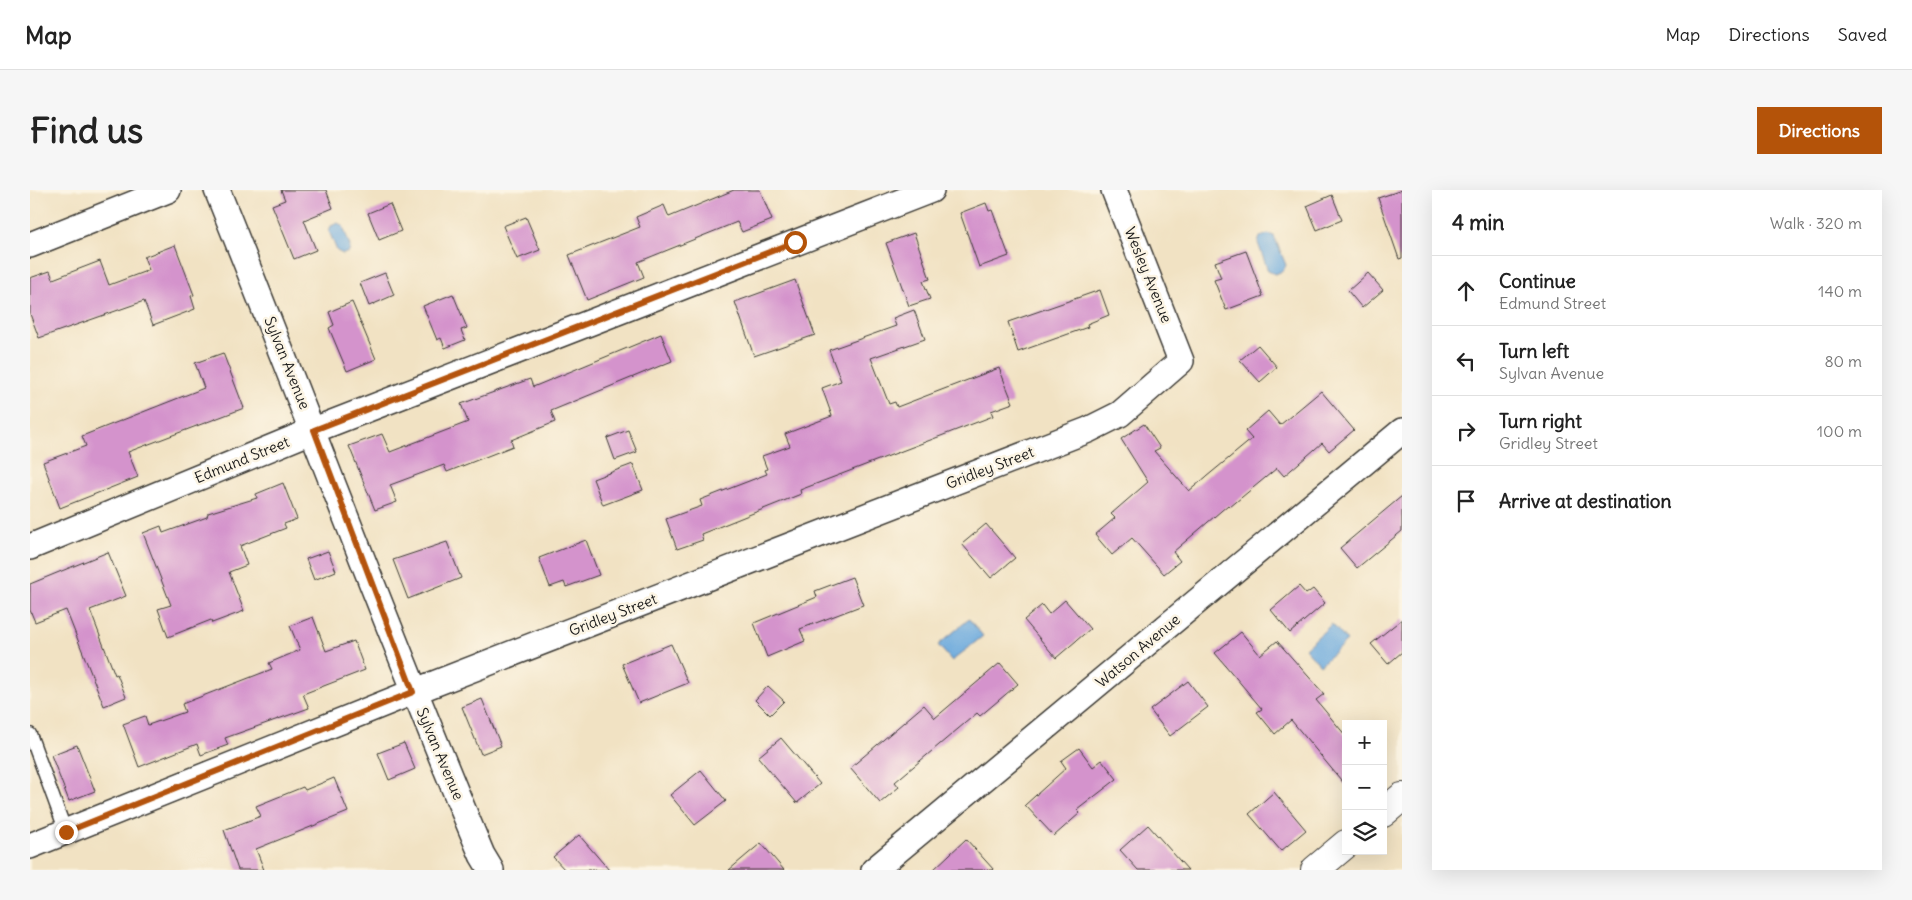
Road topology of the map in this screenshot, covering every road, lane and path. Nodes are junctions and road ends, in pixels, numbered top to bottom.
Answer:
1 (168, 190) edge
2 (217, 190) edge
3 (931, 190) edge
4 (1114, 190) edge
5 (30, 244) edge
6 (1181, 361) joint
7 (314, 430) junction
8 (1402, 431) edge
9 (30, 547) edge
10 (413, 692) junction
11 (30, 734) edge
12 (1402, 797) edge
13 (1387, 810) edge
14 (66, 832) junction
15 (30, 846) edge
16 (1342, 847) edge
17 (491, 870) edge
18 (874, 870) edge
19 (1315, 870) edge

1 - 5 street
2 - 7 street, Sylvan Avenue
3 - 7 street, Edmund Street
4 - 6 street, Wesley Avenue
6 - 10 street, Gridley Street
7 - 9 street, Edmund Street
7 - 10 street, Sylvan Avenue
8 - 18 street, Watson Avenue
10 - 14 street, Gridley Street
10 - 17 street, Sylvan Avenue
11 - 14 lane
12 - 13 street
14 - 15 street, Gridley Street
16 - 19 street

